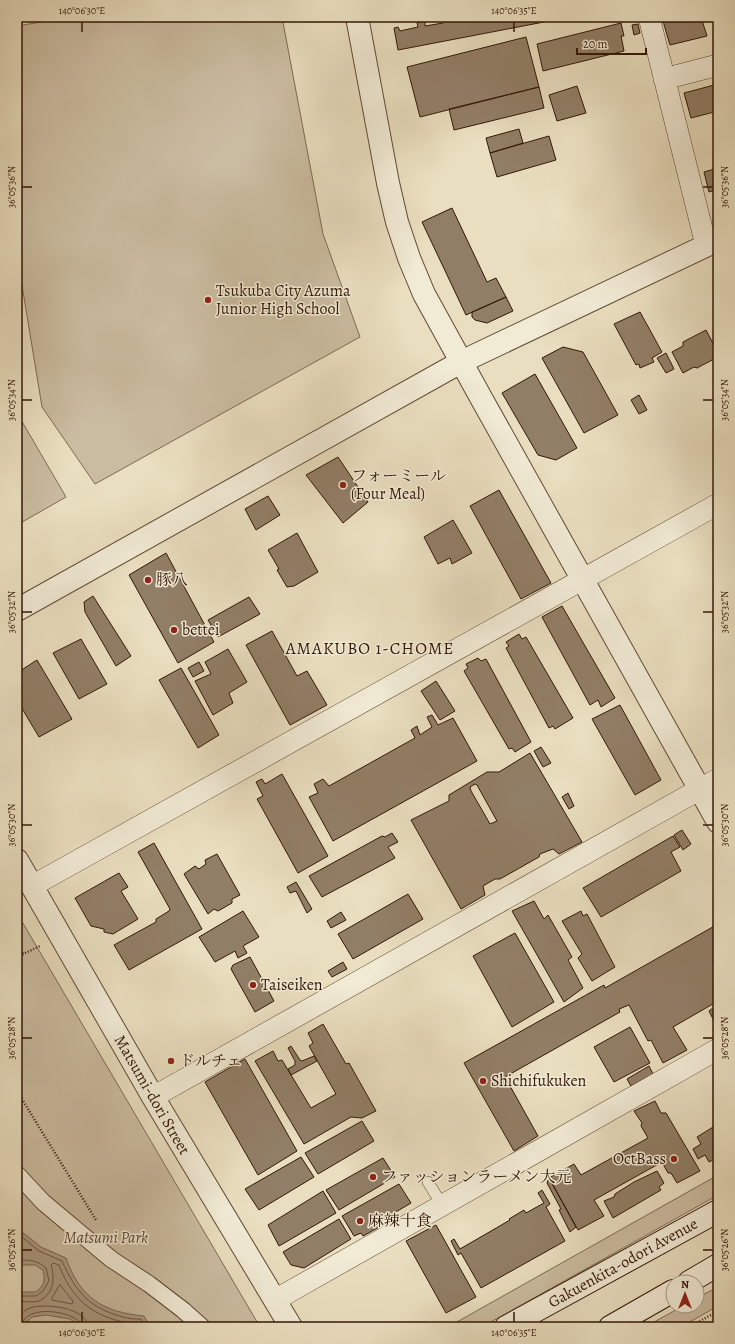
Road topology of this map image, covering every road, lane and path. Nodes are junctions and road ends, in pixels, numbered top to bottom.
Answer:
1 (357, 17) edge
2 (648, 17) edge
3 (718, 64) edge
4 (664, 79) junction
5 (712, 242) edge
6 (461, 362) junction
7 (718, 504) edge
8 (582, 580) junction
9 (17, 610) edge
10 (718, 779) edge
11 (699, 789) junction
12 (718, 822) edge
13 (17, 860) edge
14 (32, 886) junction
15 (17, 942) edge
16 (41, 945) dead end
17 (23, 954) junction
18 (17, 957) edge
19 (718, 1049) edge
20 (17, 1091) edge
21 (153, 1097) junction
22 (17, 1174) edge
23 (428, 1182) dead end
24 (442, 1205) junction
25 (718, 1211) edge
26 (98, 1222) dead end
27 (718, 1265) edge
28 (703, 1274) edge
29 (665, 1296) edge
30 (275, 1300) junction
31 (718, 1311) edge
32 (202, 1327) edge
33 (291, 1327) edge
34 (506, 1327) edge
35 (610, 1327) edge
36 (689, 1327) edge

1 - 6 street
2 - 4 street
3 - 4 street
4 - 5 street
5 - 6 street
6 - 8 street
6 - 9 street
7 - 8 street
8 - 11 street
8 - 14 street
10 - 11 street
11 - 12 street
11 - 21 street
13 - 14 street, Matsumi-dori Street
14 - 21 street, Matsumi-dori Street
15 - 17 path
16 - 17 path
17 - 18 path
19 - 24 street
20 - 26 path
21 - 30 street, Matsumi-dori Street
22 - 32 street
23 - 24 lane
24 - 30 street
25 - 34 street, Gakuenkita-odori Avenue
27 - 28 street
29 - 35 street
30 - 33 street, Matsumi-dori Street
31 - 36 path

